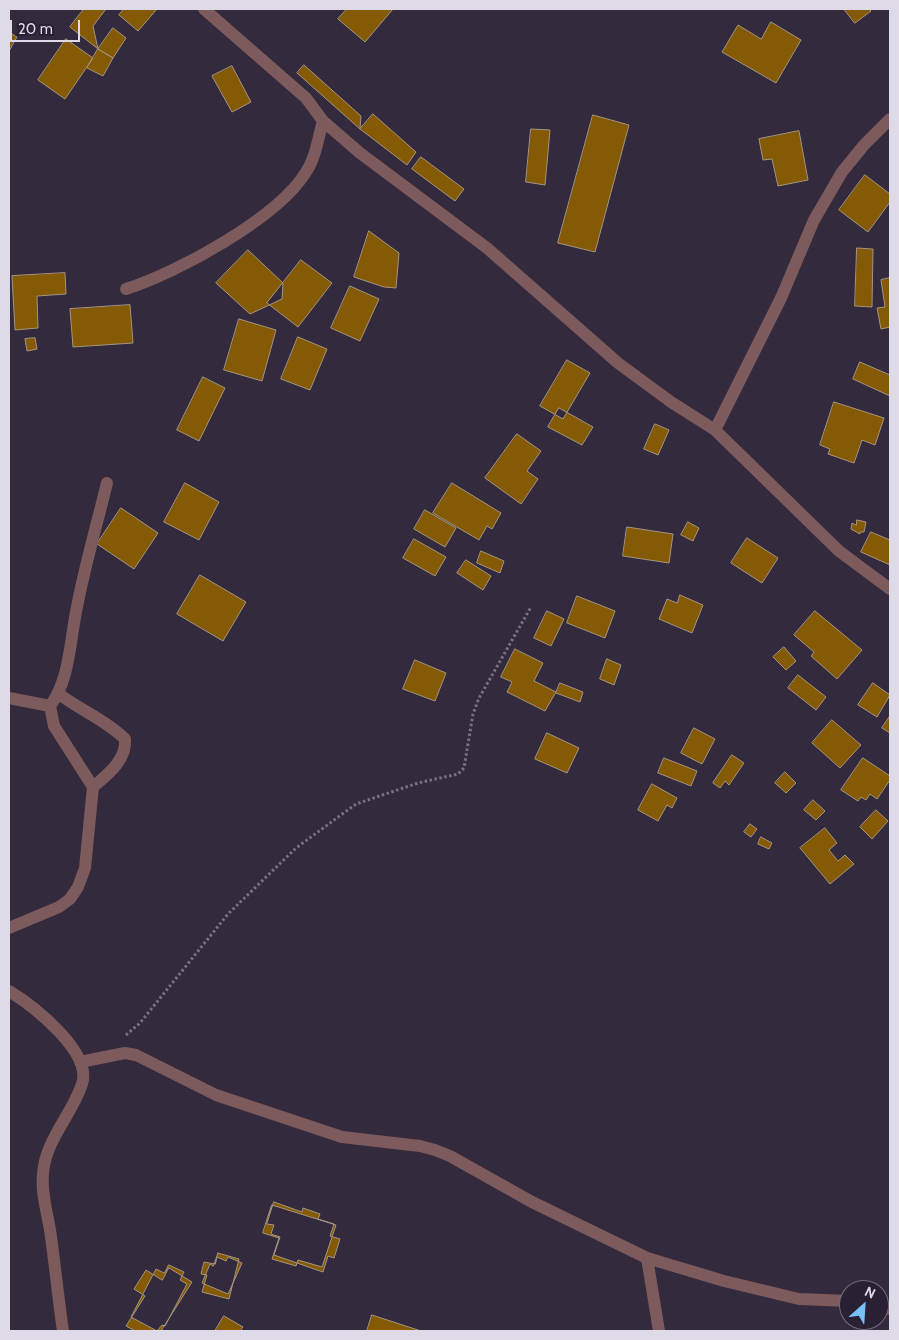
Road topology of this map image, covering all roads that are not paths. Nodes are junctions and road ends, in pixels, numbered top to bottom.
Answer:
1 (204, 9) edge
2 (890, 119) edge
3 (323, 121) junction
4 (126, 289) dead end
5 (715, 430) junction
6 (107, 483) dead end
7 (890, 589) edge
8 (59, 694) junction
9 (9, 698) edge
10 (50, 706) junction
11 (93, 787) junction
12 (9, 928) edge
13 (9, 991) edge
14 (80, 1062) junction
15 (647, 1258) junction
16 (839, 1301) edge
17 (63, 1331) edge
18 (659, 1331) edge

1 - 3 street
2 - 5 street
3 - 4 street
3 - 5 street
5 - 7 street
6 - 8 street
8 - 10 street
8 - 11 street
9 - 10 street
10 - 11 street
11 - 12 street
13 - 14 street
14 - 15 street
14 - 17 street
15 - 16 street
15 - 18 street

